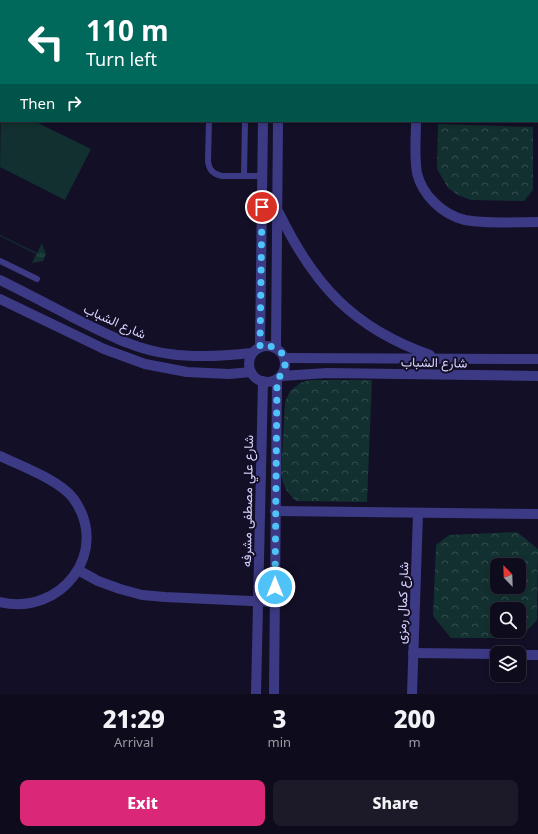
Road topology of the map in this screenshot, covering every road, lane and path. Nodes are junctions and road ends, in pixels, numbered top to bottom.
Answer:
1 (209, 122) edge
2 (245, 122) edge
3 (263, 122) edge
4 (278, 122) edge
5 (416, 122) edge
6 (244, 176) junction
7 (262, 176) junction
8 (278, 211) junction
9 (538, 222) edge
10 (0, 261) edge
11 (37, 279) dead end
12 (0, 280) edge
13 (0, 299) edge
14 (276, 348) junction
15 (256, 350) junction
16 (284, 358) junction
17 (437, 358) junction
18 (538, 359) edge
19 (252, 372) junction
20 (538, 376) edge
21 (279, 377) junction
22 (263, 381) junction
23 (0, 456) edge
24 (276, 511) junction
25 (418, 512) junction
26 (538, 514) edge
27 (78, 570) junction
28 (258, 601) junction
29 (0, 602) edge
30 (275, 602) junction
31 (413, 653) junction
32 (490, 654) edge
33 (526, 655) edge
34 (538, 655) edge
35 (256, 694) edge
36 (274, 694) edge
37 (412, 694) edge

1 - 6 lane
2 - 6 lane
3 - 7 street
4 - 8 street
5 - 9 street
6 - 7 lane
7 - 15 street
8 - 14 street
8 - 17 street
10 - 11 lane
12 - 15 street, شارع الشباب
13 - 19 street
14 - 15 street
14 - 16 street
15 - 19 street
16 - 17 street, شارع الشباب
16 - 21 street
17 - 18 street, شارع الشباب
19 - 22 street
20 - 21 street, شارع الشباب
21 - 22 street
21 - 24 street
22 - 28 street, شارع علي مصطفى مشرفه
23 - 27 street
24 - 25 street
24 - 30 street
25 - 26 street
25 - 31 street, شارع كمال رمزى
27 - 28 street
27 - 29 street
28 - 30 street
28 - 35 street, شارع علي مصطفى مشرفه
30 - 36 street
31 - 32 street
31 - 37 street, شارع كمال رمزى
33 - 34 street

